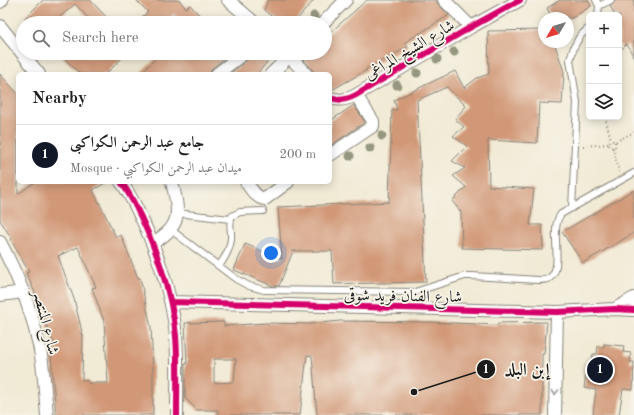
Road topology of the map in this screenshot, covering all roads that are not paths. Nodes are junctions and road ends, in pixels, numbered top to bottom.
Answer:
1 (228, 0) edge
2 (346, 0) edge
3 (444, 0) edge
4 (520, 0) edge
5 (596, 0) edge
6 (611, 0) edge
7 (599, 6) junction
8 (598, 12) edge
9 (247, 16) edge
10 (330, 16) edge
11 (0, 26) edge
12 (471, 27) junction
13 (586, 31) edge
14 (16, 46) edge
15 (28, 60) edge
16 (235, 60) edge
17 (284, 60) edge
18 (294, 60) edge
19 (37, 72) edge
20 (220, 72) edge
21 (273, 72) edge
22 (304, 72) edge
23 (356, 95) junction
24 (332, 98) edge
25 (332, 154) edge
26 (634, 173) edge
27 (127, 184) edge
28 (172, 184) edge
29 (248, 184) edge
30 (285, 184) edge
31 (572, 208) junction
32 (264, 211) dead end
33 (177, 213) junction
34 (230, 219) junction
35 (171, 230) junction
36 (0, 242) edge
37 (152, 243) junction
38 (219, 266) junction
39 (24, 292) junction
40 (0, 295) edge
41 (634, 298) edge
42 (171, 302) junction
43 (615, 309) junction
44 (634, 310) edge
45 (557, 312) junction
46 (48, 415) edge
47 (177, 415) edge
48 (555, 415) edge

1 - 9 street
2 - 10 street
3 - 12 street
4 - 12 street, شارع الشيخ المراغى
5 - 7 lane
6 - 7 lane
7 - 8 lane
11 - 14 street
12 - 23 street, شارع الشيخ المراغى
13 - 31 lane
15 - 19 street
16 - 20 street
17 - 21 street
18 - 22 street
23 - 24 street, شارع الشيخ المراغى
23 - 25 street
26 - 31 lane
27 - 37 street
28 - 33 street
29 - 30 street
31 - 38 lane
32 - 34 lane
33 - 34 lane
33 - 35 street
34 - 38 lane
35 - 37 street
35 - 38 lane
36 - 39 street, شارع المنتصر
37 - 42 street
39 - 40 street
39 - 46 street, شارع المنتصر
41 - 43 street
42 - 45 street, شارع الفنان فريد شوقى
42 - 47 street
43 - 44 street, شارع الفنان فريد شوقى
43 - 45 street, شارع الفنان فريد شوقى
45 -> 48 street

